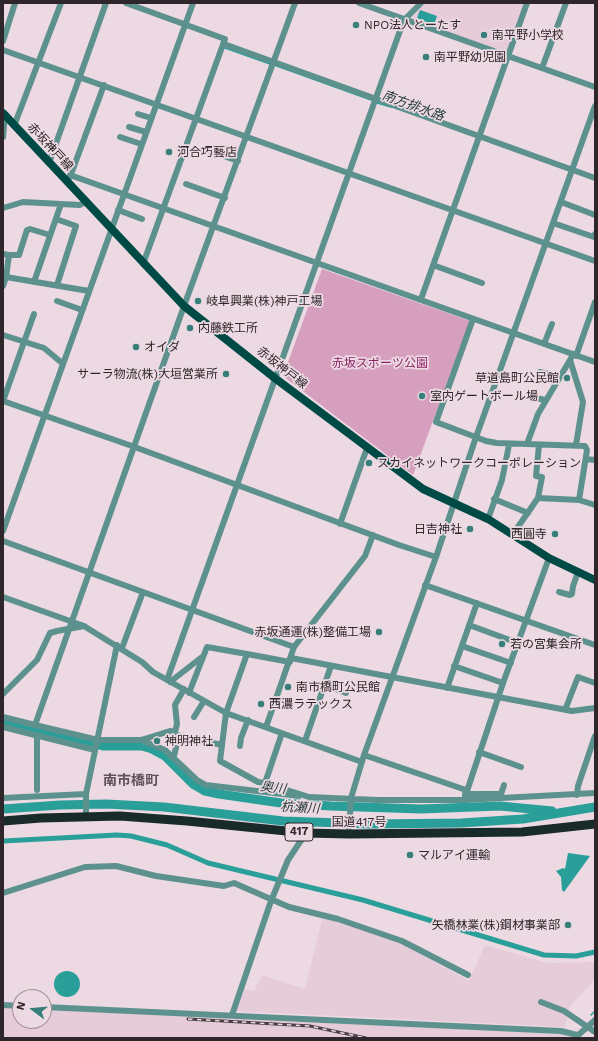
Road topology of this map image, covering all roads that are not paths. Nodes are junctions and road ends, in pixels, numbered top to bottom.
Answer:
1 (15, 3) edge
2 (61, 3) edge
3 (106, 3) edge
4 (126, 3) edge
5 (193, 3) edge
6 (295, 3) edge
7 (359, 3) edge
8 (421, 3) edge
9 (527, 3) edge
10 (566, 3) edge
11 (405, 19) junction
12 (185, 24) junction
13 (3, 41) edge
14 (224, 44) junction
15 (3, 50) edge
16 (508, 56) junction
17 (39, 63) junction
18 (273, 64) junction
19 (542, 68) junction
20 (80, 76) junction
21 (104, 85) junction
22 (595, 87) edge
23 (375, 101) junction
24 (156, 104) junction
25 (595, 106) edge
26 (4, 114) edge
27 (138, 114) dead end
28 (151, 118) junction
29 (196, 118) junction
30 (14, 126) junction
31 (129, 127) dead end
32 (146, 132) junction
33 (247, 136) junction
34 (3, 137) edge
35 (120, 137) dead end
36 (478, 138) junction
37 (141, 144) junction
38 (207, 150) dead end
39 (238, 161) junction
40 (49, 163) junction
41 (572, 171) junction
42 (349, 174) junction
43 (595, 178) edge
44 (69, 179) junction
45 (186, 184) dead end
46 (124, 193) junction
47 (225, 198) junction
48 (85, 202) junction
49 (561, 202) junction
50 (61, 204) junction
51 (3, 208) edge
52 (164, 208) junction
53 (118, 210) junction
54 (452, 210) junction
55 (595, 215) edge
56 (56, 219) junction
57 (142, 219) dead end
58 (553, 223) junction
59 (214, 226) junction
60 (111, 230) junction
61 (595, 234) edge
62 (50, 235) junction
63 (546, 244) junction
64 (6, 255) edge
65 (595, 261) edge
66 (318, 263) junction
67 (143, 264) junction
68 (433, 265) junction
69 (6, 277) junction
70 (34, 282) junction
71 (482, 283) dead end
72 (57, 285) junction
73 (3, 286) edge
74 (89, 291) junction
75 (421, 298) junction
76 (57, 301) dead end
77 (595, 302) edge
78 (184, 306) junction
79 (82, 310) junction
80 (34, 314) dead end
81 (473, 319) junction
82 (552, 324) dead end
83 (514, 334) junction
84 (3, 335) edge
85 (24, 342) junction
86 (544, 344) junction
87 (573, 357) junction
88 (595, 362) edge
89 (62, 363) junction
90 (540, 372) dead end
91 (560, 378) junction
92 (276, 379) junction
93 (532, 397) dead end
94 (545, 400) junction
95 (3, 401) edge
96 (45, 416) junction
97 (476, 437) junction
98 (527, 444) junction
99 (509, 445) junction
100 (539, 445) junction
101 (576, 445) junction
102 (135, 448) junction
103 (367, 448) junction
104 (586, 459) junction
105 (595, 460) edge
106 (238, 486) junction
107 (538, 498) junction
108 (494, 499) junction
109 (579, 500) junction
110 (454, 504) junction
111 (595, 505) edge
112 (528, 513) junction
113 (488, 519) junction
114 (340, 524) junction
115 (3, 531) edge
116 (513, 534) junction
117 (373, 535) junction
118 (3, 541) edge
119 (436, 557) junction
120 (549, 558) junction
121 (578, 572) junction
122 (90, 573) junction
123 (595, 580) edge
124 (425, 585) junction
125 (143, 592) junction
126 (559, 592) dead end
127 (3, 597) edge
128 (478, 602) junction
129 (193, 610) junction
130 (526, 620) junction
131 (72, 621) junction
132 (470, 625) junction
133 (84, 626) junction
134 (70, 629) junction
135 (518, 643) junction
136 (595, 645) edge
137 (462, 646) junction
138 (120, 647) junction
139 (294, 647) junction
140 (247, 654) junction
141 (204, 655) junction
142 (290, 660) junction
143 (511, 663) junction
144 (331, 666) junction
145 (454, 666) junction
146 (393, 678) junction
147 (168, 681) junction
148 (503, 683) junction
149 (595, 683) edge
150 (325, 685) junction
151 (447, 688) junction
152 (186, 691) junction
153 (3, 694) edge
154 (346, 694) dead end
155 (498, 698) junction
156 (204, 701) junction
157 (595, 708) edge
158 (566, 710) junction
159 (226, 713) junction
160 (3, 717) edge
161 (194, 717) dead end
162 (248, 720) junction
163 (35, 724) junction
164 (3, 727) edge
165 (266, 727) junction
166 (282, 733) junction
167 (175, 734) junction
168 (37, 735) junction
169 (595, 736) edge
170 (97, 740) junction
171 (141, 740) junction
172 (305, 741) junction
173 (222, 745) junction
174 (240, 746) dead end
175 (95, 750) junction
176 (480, 752) junction
177 (364, 755) junction
178 (174, 756) junction
179 (362, 762) junction
180 (520, 766) dead end
181 (265, 783) junction
182 (504, 785) dead end
183 (37, 790) dead end
184 (595, 793) edge
185 (86, 795) junction
186 (465, 795) junction
187 (577, 795) junction
188 (309, 797) junction
189 (3, 798) edge
190 (350, 807) junction
191 (86, 815) junction
192 (3, 821) edge
193 (595, 824) edge
194 (349, 832) junction
195 (306, 833) junction
196 (3, 893) edge
197 (271, 901) junction
198 (468, 975) dead end
199 (541, 1002) dead end
200 (52, 1007) edge
201 (232, 1016) junction
202 (595, 1020) edge
203 (587, 1028) junction
204 (595, 1032) edge
205 (576, 1037) edge

1 - 13 street
2 - 17 street
3 - 20 street
4 - 12 street
5 - 12 street
6 - 18 street
7 - 11 street
8 - 11 street
9 - 16 street
10 - 19 street
11 - 16 street
11 - 23 street
12 - 14 street
12 - 24 street
14 - 18 street
14 - 29 street
15 - 17 street
16 - 19 street
16 - 36 street
17 - 20 street
17 - 30 street
18 - 23 street
18 - 33 street
19 - 22 street
20 - 21 street
20 - 40 street
21 - 24 street
21 - 44 street
23 - 36 street
23 - 42 street
24 - 28 street
24 - 29 street
25 - 41 street
26 - 30 main road, 赤坂神戸線
26 - 34 street
27 - 28 street
28 - 32 street
29 - 33 street
29 - 52 street
30 - 40 main road, 赤坂神戸線
31 - 32 street
32 - 37 street
33 - 39 street
33 - 42 street
35 - 37 street
36 - 41 street
36 - 54 street
37 - 46 street
38 - 39 street
39 - 47 street
40 - 44 main road, 赤坂神戸線
41 - 43 street
41 - 49 street
42 - 54 street
42 - 66 street
44 - 46 street
44 - 48 main road, 赤坂神戸線
45 - 47 street
46 - 52 street
46 - 53 street
47 - 59 street
48 - 50 street
48 - 60 main road, 赤坂神戸線
49 - 55 street
49 - 58 street
50 - 51 street
50 - 56 street
52 - 59 street
52 - 67 street
53 - 57 street
53 - 60 street
54 - 63 street
54 - 68 street
56 - 62 street
56 - 72 street
58 - 61 street
58 - 63 street
59 - 66 street
59 - 78 street
60 - 67 main road, 赤坂神戸線
60 - 74 street
62 - 64 street
62 - 70 street
63 - 65 street
63 - 83 street
64 - 69 street
66 - 75 street
66 - 92 street
67 - 78 main road, 赤坂神戸線
68 - 71 street
68 - 75 street
69 - 70 street
69 - 73 street
70 - 72 street
72 - 74 street
74 - 79 street
75 - 81 street
76 - 79 street
77 - 87 street
78 - 92 main road, 赤坂神戸線
78 - 102 street
79 - 89 street
80 - 85 street
81 - 83 street
81 - 97 street
82 - 86 street
83 - 86 street
83 - 97 street
84 - 85 street
85 - 89 street
85 - 95 street
86 - 87 street
87 - 88 street
87 - 91 street
87 - 101 street
89 - 96 street
90 - 91 street
91 - 94 street
92 - 103 main road, 赤坂神戸線
92 - 106 street
93 - 94 street
94 - 98 street
95 - 96 street
96 - 102 street
96 - 115 street
97 - 99 street
97 - 110 street
98 - 99 street
98 - 100 street
99 - 108 street
100 - 101 street
100 - 107 street
101 - 104 street
102 - 106 street
102 - 122 street
103 - 110 main road, 赤坂神戸線
103 - 114 street
104 - 105 street
104 - 109 street
106 - 114 street
106 - 129 street
107 - 109 street
107 - 112 street
108 - 112 street
108 - 113 street
109 - 111 street
110 - 113 main road, 赤坂神戸線
110 - 119 street
112 - 116 street
113 - 116 main road, 赤坂神戸線
114 - 117 street
116 - 120 main road, 赤坂神戸線
117 - 119 street
117 - 139 street
118 - 122 street
119 - 124 street
120 - 121 main road, 赤坂神戸線
120 - 130 street
121 - 123 main road, 赤坂神戸線
121 - 126 street
122 - 125 street
122 - 131 street
124 - 128 street
124 - 146 street
125 - 129 street
125 - 138 street
127 - 131 street
128 - 130 street
128 - 132 street
129 - 139 street
129 - 147 street
130 - 135 street
130 - 136 street
131 - 133 street
131 - 134 street
132 - 135 street
132 - 137 street
133 - 134 street
133 - 138 street
134 - 153 street
134 - 163 street
135 - 143 street
137 - 143 street
137 - 145 street
138 - 147 street
138 - 170 street
139 - 142 street
140 - 141 street
140 - 142 street
140 - 159 street
141 - 147 street
141 - 152 street
142 - 144 street
142 - 165 street
143 - 148 street
144 - 146 street
144 - 150 street
145 - 148 street
145 - 151 street
146 - 151 street
146 - 177 street
147 - 152 street
148 - 155 street
149 - 158 street
150 - 154 street
150 - 172 street
151 - 155 street
152 - 156 street
152 - 167 street
155 - 158 street
155 - 176 street
156 - 159 street
156 - 161 street
157 - 158 street
159 - 162 street
159 - 173 street
160 - 163 street
162 - 165 street
162 - 174 street
163 - 170 street
164 - 168 street
165 - 166 street
166 - 172 street
166 - 181 street
167 - 171 street
167 - 173 street
167 - 178 street
168 - 175 street
168 - 183 street
169 - 187 street
170 - 171 street
170 - 175 street
171 - 178 street
172 - 179 street
173 - 181 street
175 - 185 street
176 - 180 street
176 - 186 street
177 - 179 street
177 - 186 street
178 - 188 street
179 - 190 street
181 - 188 street
182 - 186 street
184 - 187 street
185 - 189 street
185 - 191 street
186 - 187 street
186 - 190 street
188 - 190 street
190 - 194 street
191 - 192 highway, 国道417号 / 417
191 - 195 highway, 国道417号 / 417
193 - 194 highway, 国道417号 / 417
194 - 195 highway, 国道417号 / 417
195 - 197 street
196 - 197 street
197 - 198 street
197 - 201 street
199 - 203 street
200 - 201 street
201 - 205 street
202 - 203 street
203 - 204 street
203 - 205 street

